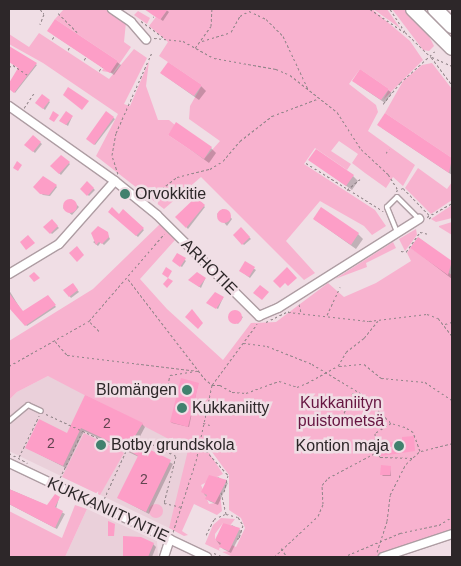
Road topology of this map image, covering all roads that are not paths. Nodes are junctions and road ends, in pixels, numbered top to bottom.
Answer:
1 (112, 9) edge
2 (413, 9) edge
3 (435, 9) edge
4 (452, 26) edge
5 (146, 39) road end
6 (452, 48) edge
7 (9, 106) edge
8 (116, 178) junction
9 (419, 219) joint
10 (397, 233) junction
11 (9, 274) edge
12 (41, 411) road end
13 (9, 421) edge
14 (9, 463) edge
15 (452, 534) edge
16 (172, 536) junction
17 (164, 557) edge
18 (207, 557) edge
19 (383, 557) edge

1 - 5 street
2 - 6 highway
3 - 4 highway
7 - 8 street, ARHOTIE
8 - 10 street, ARHOTIE
8 - 11 street
9 - 10 street, ARHOTIE
9 - 10 lane
12 - 13 lane
14 - 16 street, KUKKANIITYNTIE
15 - 19 street
16 - 17 street
16 - 18 street, KUKKANIITYNTIE

